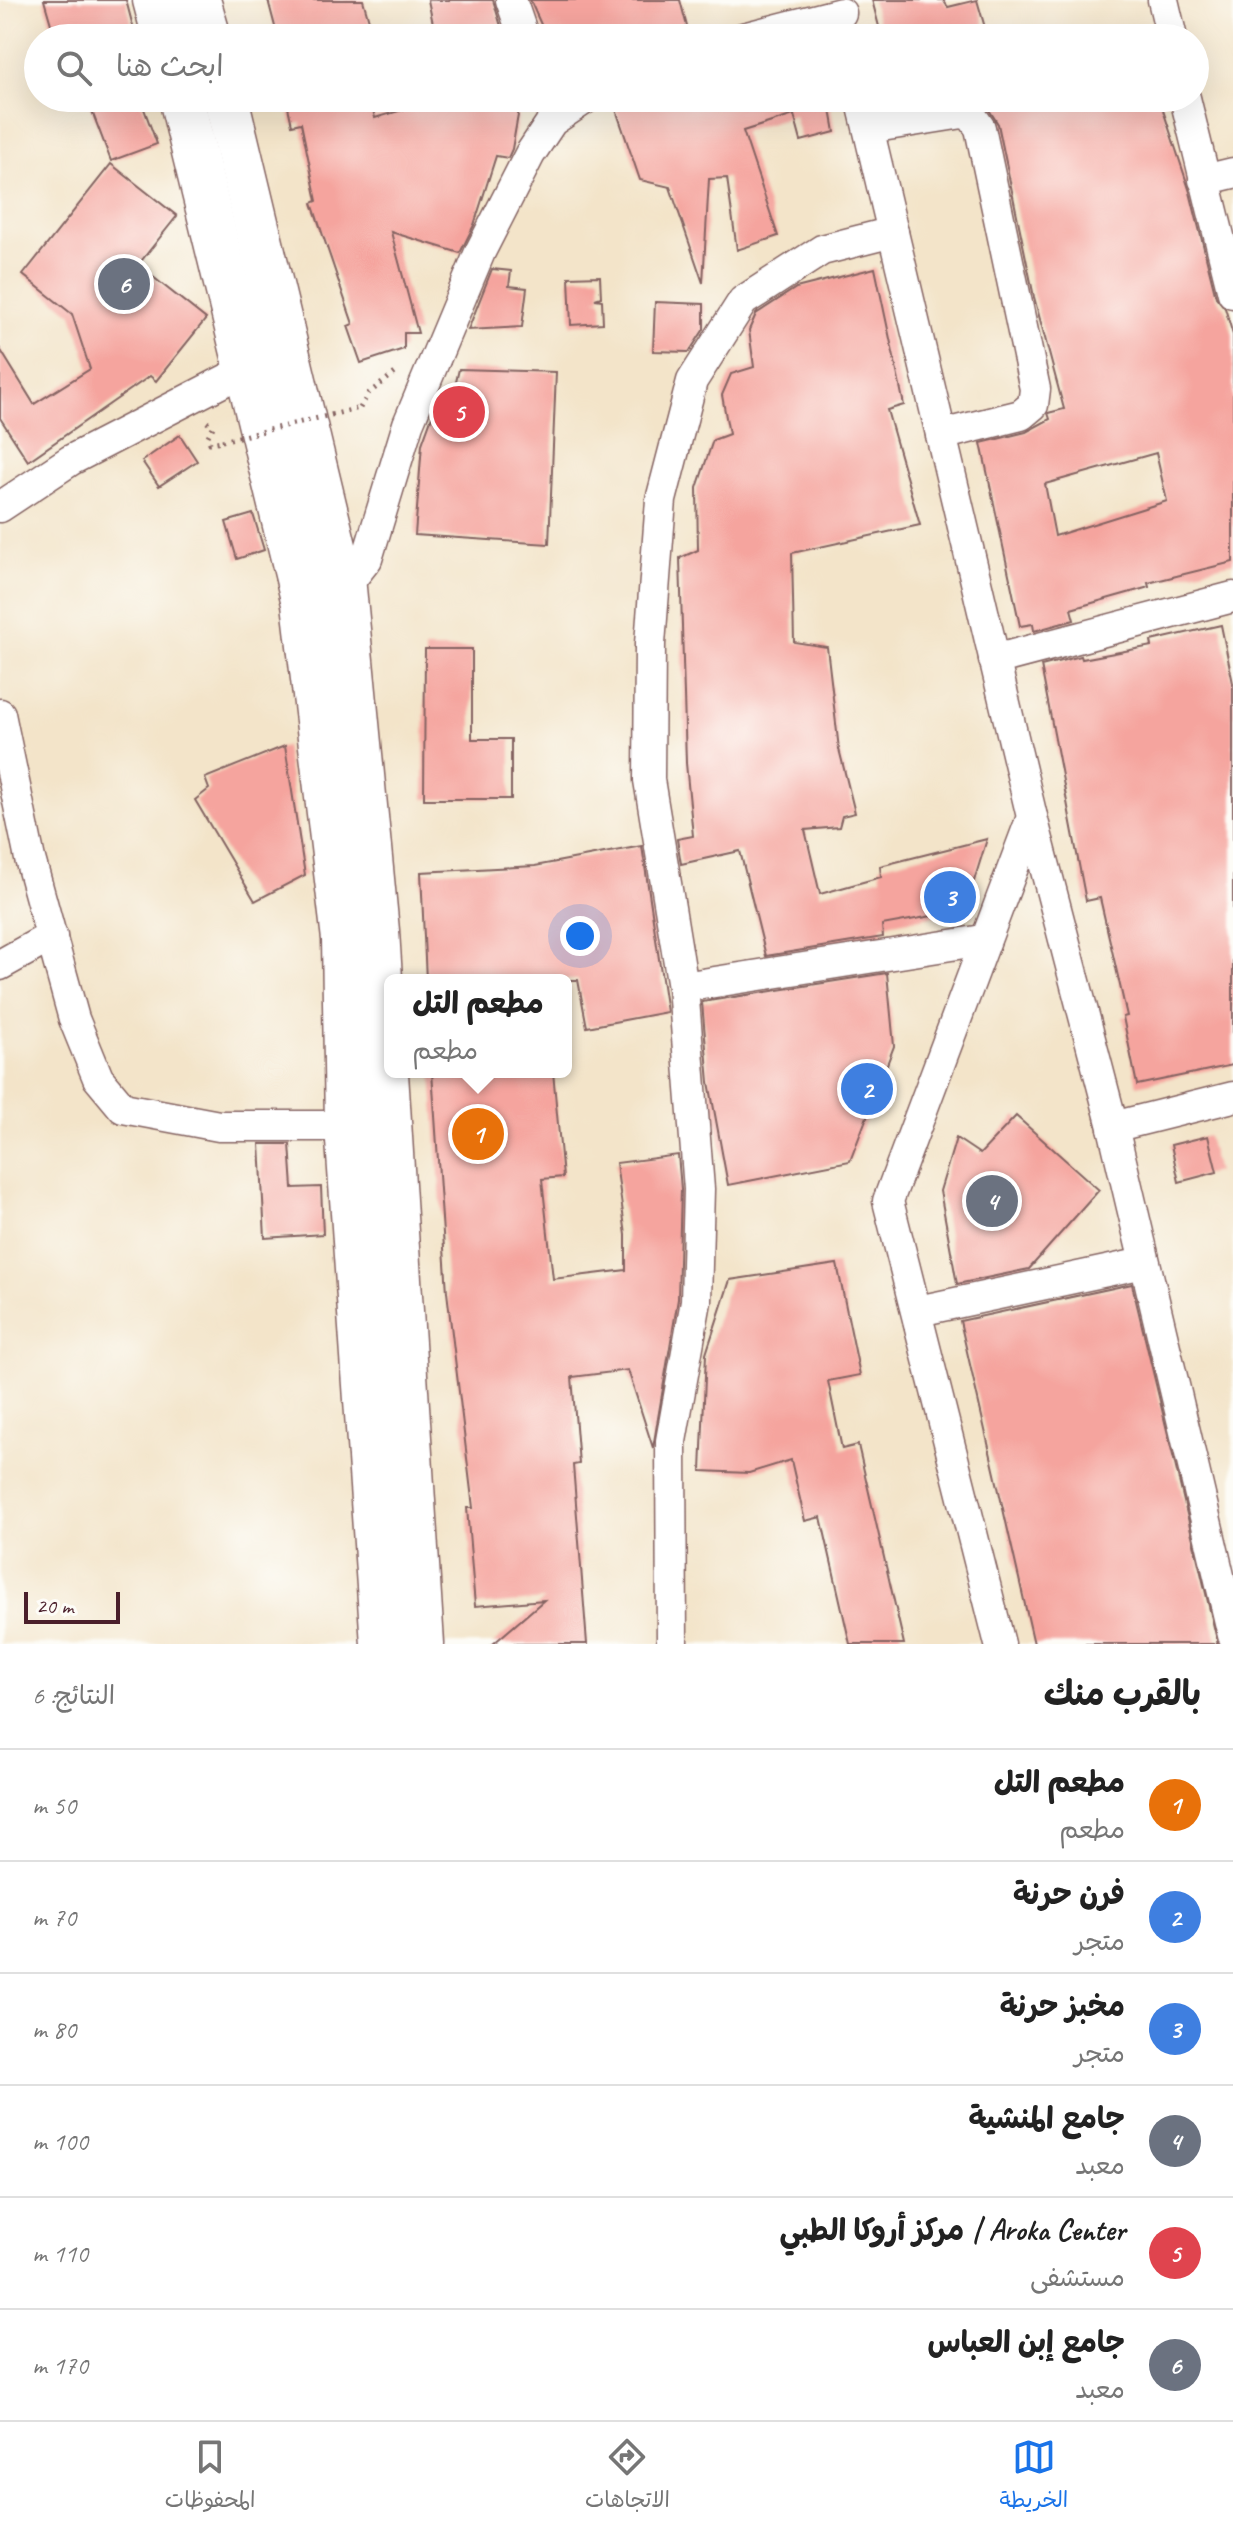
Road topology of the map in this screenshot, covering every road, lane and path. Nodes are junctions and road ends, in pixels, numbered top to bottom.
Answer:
1 (155, 0) edge
2 (198, 0) edge
3 (511, 0) edge
4 (1163, 0) edge
5 (842, 17) edge
6 (161, 24) edge
7 (205, 24) edge
8 (519, 24) edge
9 (809, 24) edge
10 (1169, 24) edge
11 (184, 112) edge
12 (229, 112) edge
13 (547, 112) edge
14 (865, 112) edge
15 (1191, 112) edge
16 (869, 128) junction
17 (1219, 177) edge
18 (893, 232) junction
19 (1233, 293) edge
20 (247, 369) junction
21 (360, 408) dead end
22 (202, 422) dead end
23 (941, 435) junction
24 (0, 507) edge
25 (344, 588) junction
26 (1233, 597) edge
27 (994, 660) junction
28 (0, 714) edge
29 (1032, 817) junction
30 (52, 936) junction
31 (983, 940) junction
32 (0, 965) edge
33 (683, 987) junction
34 (384, 1042) edge
35 (386, 1078) edge
36 (1233, 1097) edge
37 (347, 1126) junction
38 (1113, 1127) junction
39 (1144, 1263) junction
40 (918, 1311) junction
41 (1233, 1635) edge
42 (383, 1644) edge
43 (422, 1644) edge
44 (672, 1644) edge
45 (1000, 1644) edge

1 - 6 main road
2 - 7 main road
3 - 8 street
4 - 10 street
5 - 9 street
11 - 20 main road
12 - 25 main road
13 - 25 street
14 - 16 street
15 - 17 street
16 - 18 street
16 - 23 street
17 - 19 street
18 - 23 street
18 - 33 street
20 - 24 street
20 - 37 main road
21 - 22 path, bridge
23 - 27 street
25 - 34 main road
26 - 27 street
27 - 29 street
28 - 30 street
29 - 31 street
29 - 38 street
30 - 32 street
30 - 37 street
31 - 33 street
31 - 40 street
33 - 44 street
35 - 43 main road
36 - 38 street
37 - 42 main road
38 - 39 street
39 - 40 street
39 - 41 street
40 - 45 street

